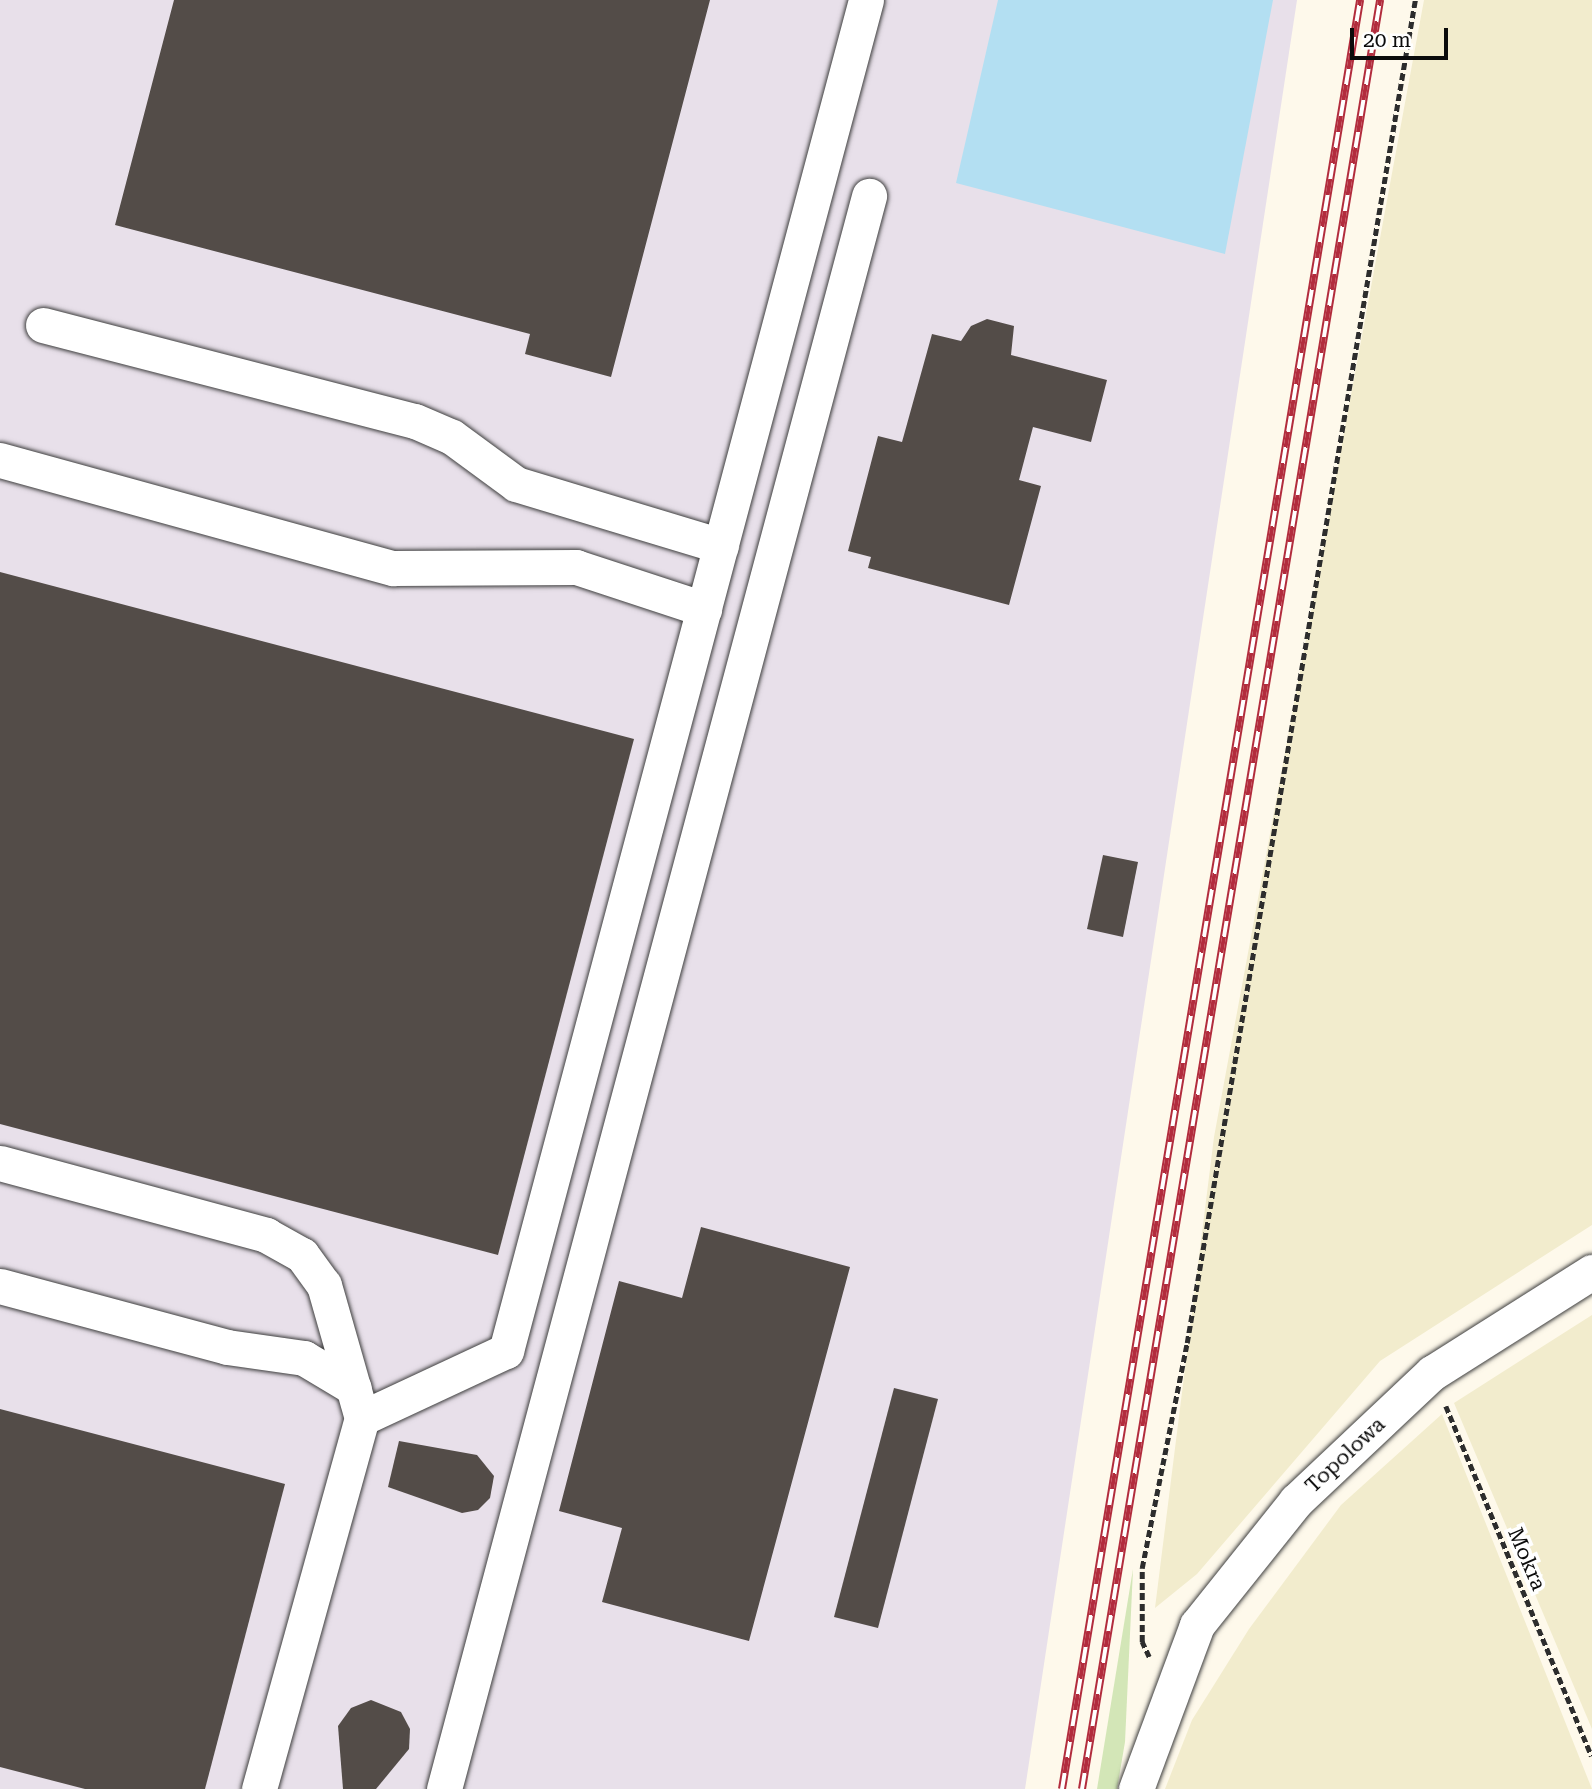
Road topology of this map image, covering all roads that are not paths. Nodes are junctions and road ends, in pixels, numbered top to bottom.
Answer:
1 (866, 0) edge
2 (870, 197) dead end
3 (43, 325) dead end
4 (0, 460) edge
5 (721, 546) junction
6 (704, 609) junction
7 (0, 1163) edge
8 (1592, 1272) edge
9 (0, 1286) edge
10 (358, 1403) junction
11 (259, 1789) edge
12 (444, 1789) edge
13 (1136, 1789) edge

1 - 5 street
2 - 12 street
3 - 5 street
4 - 6 street
5 - 6 street
6 - 10 street
7 - 10 street
8 - 13 street, Topolowa
9 - 10 street
10 - 11 street

